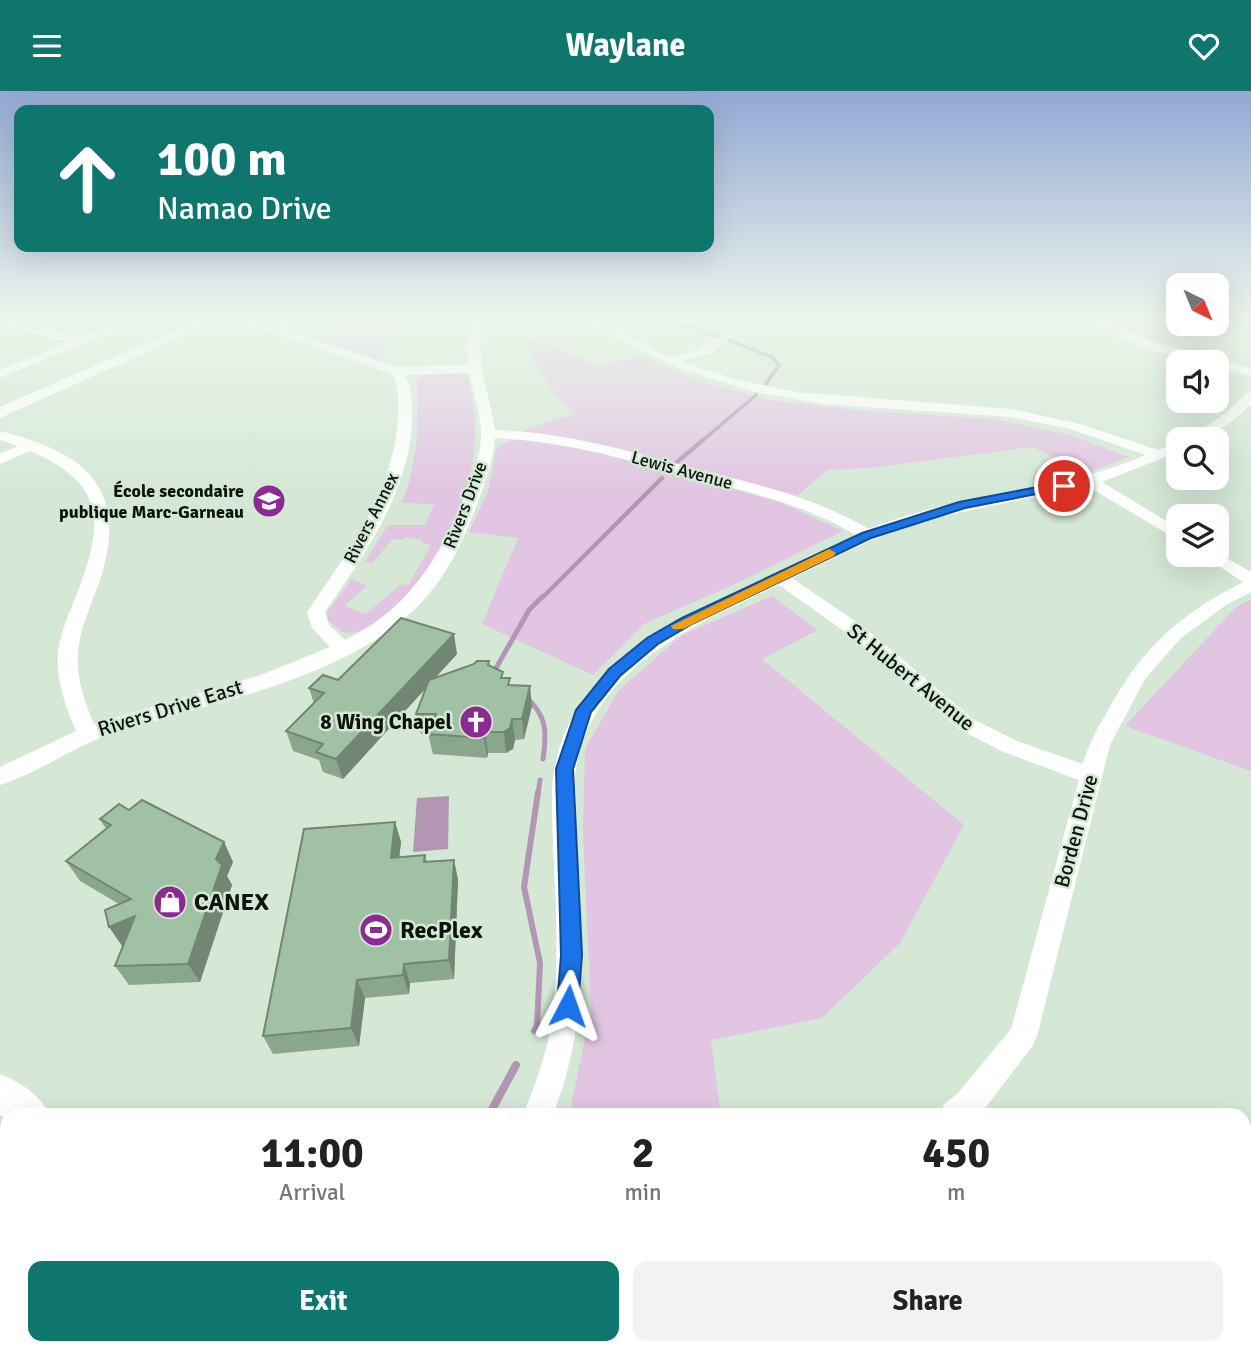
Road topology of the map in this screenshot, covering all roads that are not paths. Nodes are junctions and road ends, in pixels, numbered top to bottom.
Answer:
1 (83, 376) edge
2 (399, 376) edge
3 (475, 376) edge
4 (716, 376) edge
5 (1251, 396) edge
6 (0, 412) edge
7 (1213, 427) edge
8 (488, 434) junction
9 (0, 435) edge
10 (31, 445) junction
11 (1166, 452) edge
12 (1158, 455) junction
13 (0, 460) edge
14 (1089, 481) junction
15 (1166, 528) edge
16 (867, 535) junction
17 (1228, 567) edge
18 (779, 577) junction
19 (1251, 582) edge
20 (343, 648) junction
21 (88, 734) junction
22 (1091, 776) junction
23 (0, 777) edge
24 (0, 1092) edge
25 (21, 1108) edge
26 (541, 1108) edge
27 (964, 1108) edge

1 - 6 main road
2 - 20 street, Rivers Annex
3 - 8 street, Rivers Drive
4 - 12 street
5 - 7 street
8 - 16 street, Lewis Avenue
8 - 20 street, Rivers Drive
9 - 10 street
10 - 13 street
10 - 21 street
11 - 12 street
12 - 14 street
14 - 15 street
14 - 16 street
16 - 18 street
17 - 19 street
18 - 22 street, St Hubert Avenue
18 - 26 street
19 - 22 street, Borden Drive
20 - 21 street, Rivers Drive East
21 - 23 street, Rivers Drive East
22 - 27 street, Borden Drive
24 - 25 main road

